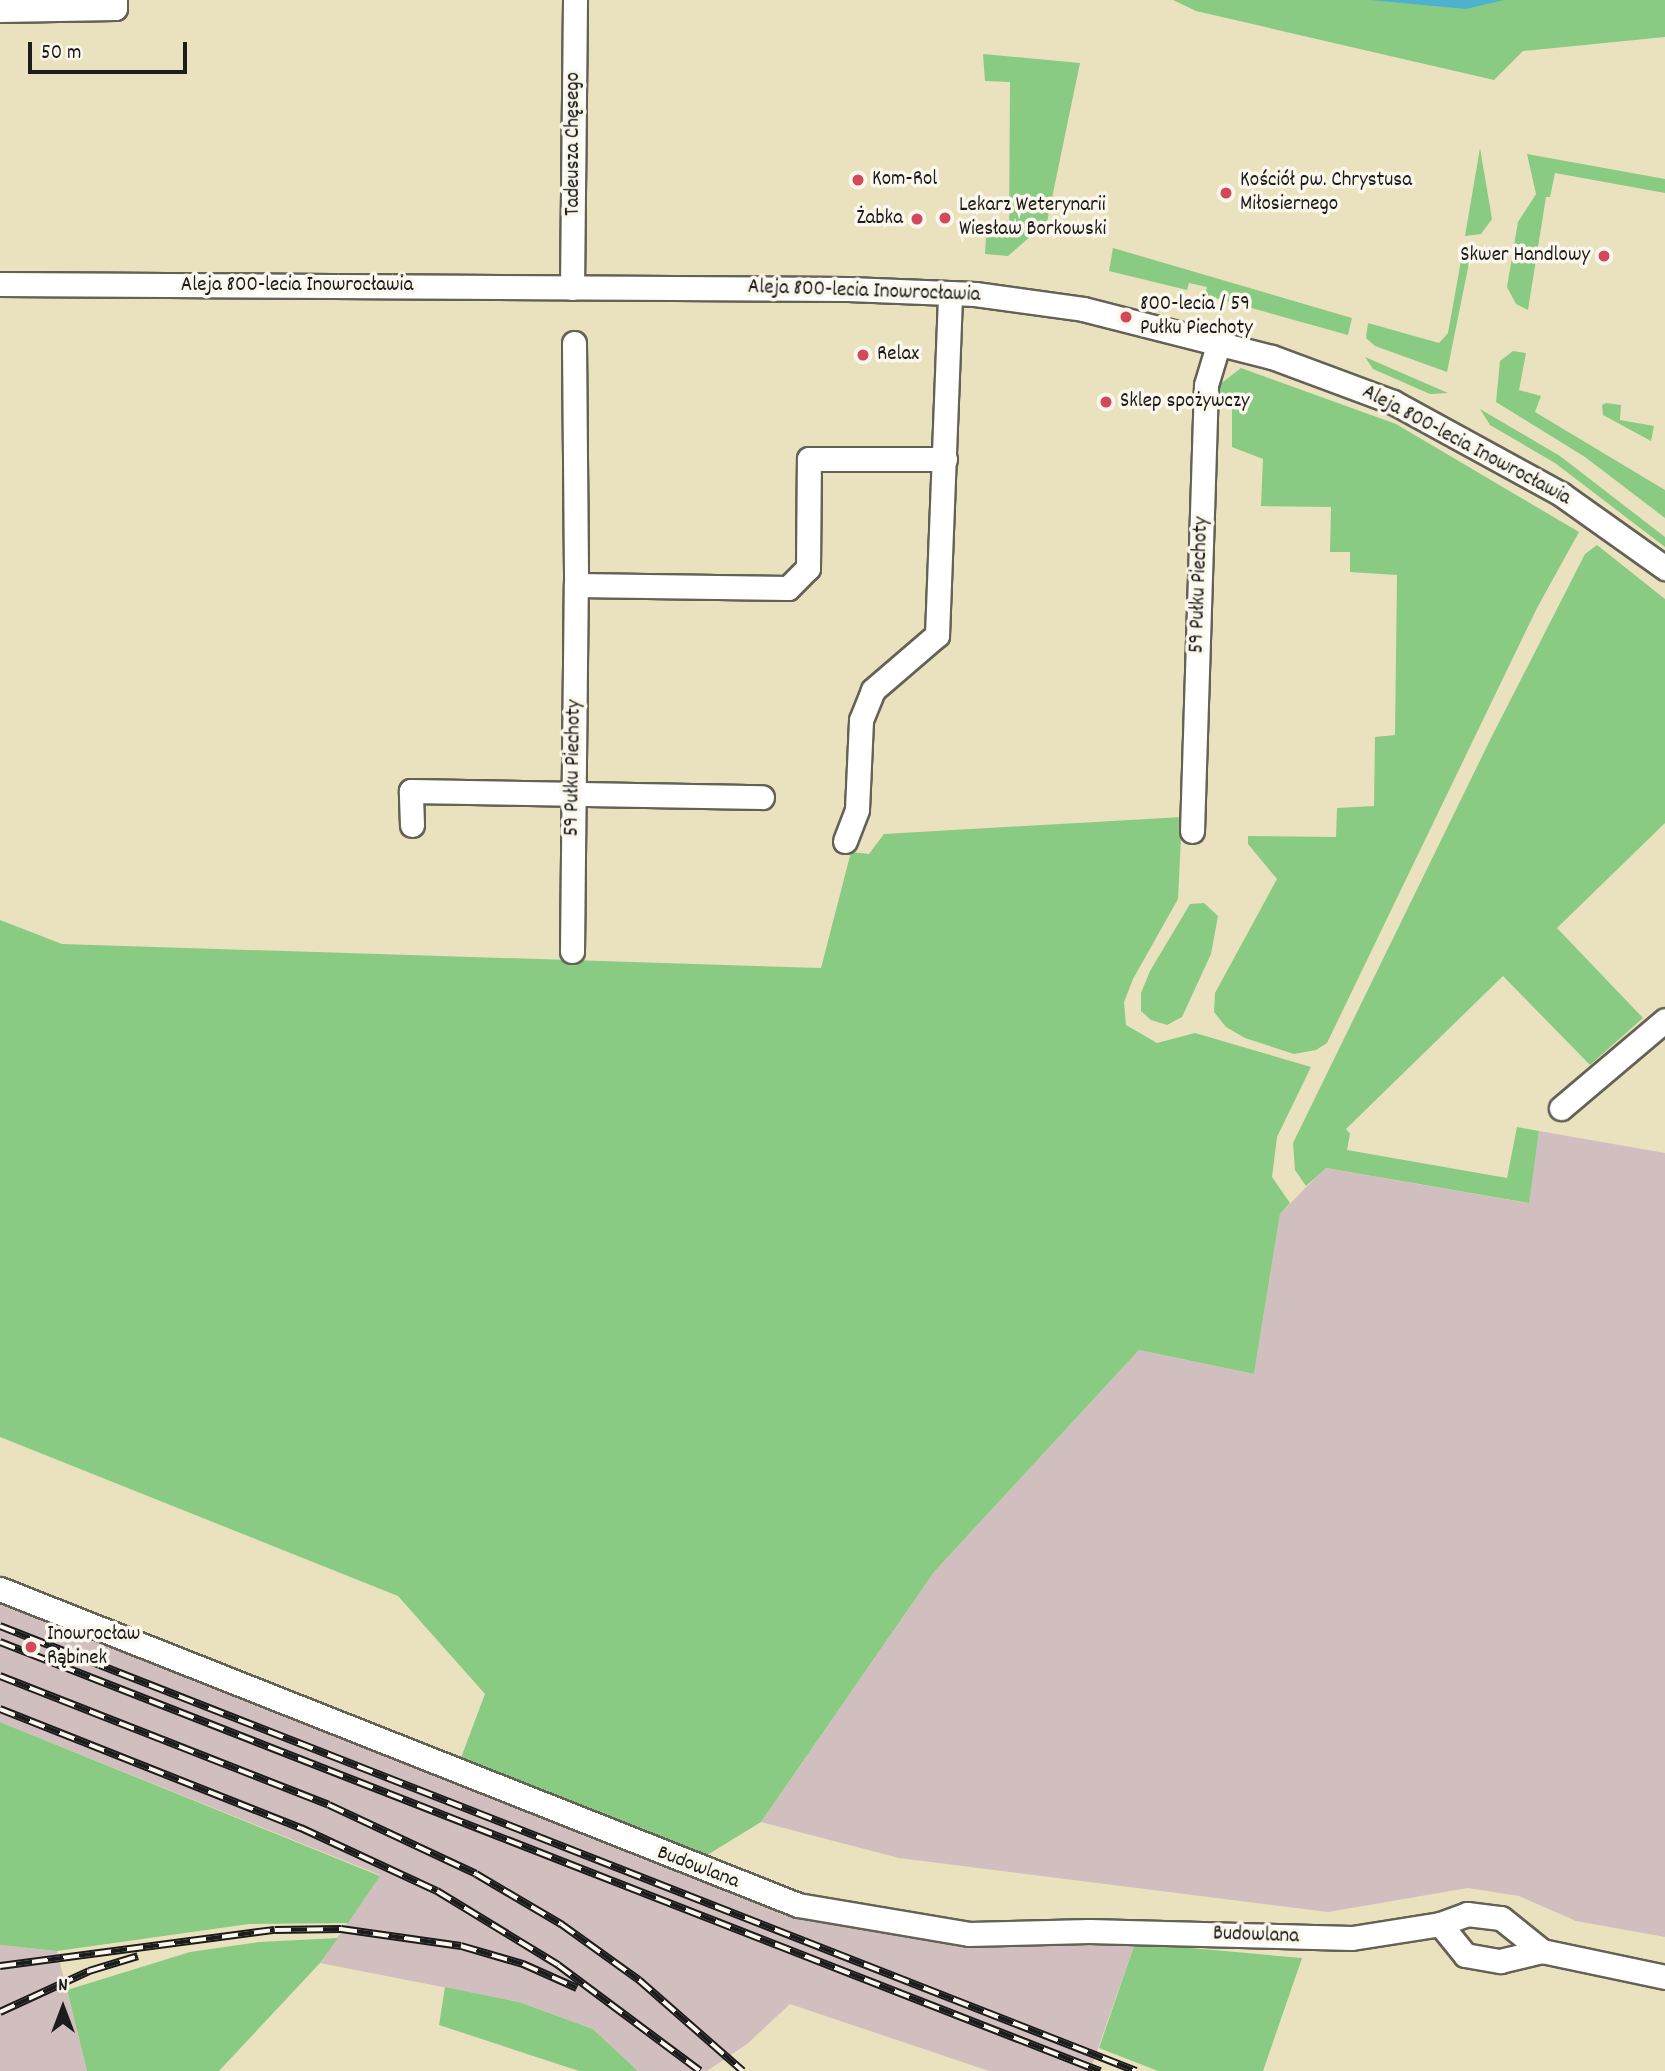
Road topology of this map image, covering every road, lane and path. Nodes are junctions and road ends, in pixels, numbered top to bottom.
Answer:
1 (575, 0) edge
2 (115, 4) edge
3 (0, 10) edge
4 (0, 284) edge
5 (572, 288) junction
6 (950, 293) junction
7 (1219, 342) junction
8 (574, 344) dead end
9 (945, 459) junction
10 (1665, 568) edge
11 (576, 585) junction
12 (574, 792) junction
13 (762, 797) dead end
14 (412, 825) dead end
15 (1192, 831) dead end
16 (845, 841) dead end
17 (572, 951) dead end
18 (1665, 1020) edge
19 (1561, 1108) dead end
20 (0, 1589) edge
21 (1440, 1924) junction
22 (1542, 1951) junction
23 (1665, 1977) edge

1 - 5 street, Tadeusza Chęsego
2 - 3 street
4 - 5 street, Aleja 800-lecia Inowrocławia
5 - 6 street, Aleja 800-lecia Inowrocławia
6 - 7 street, Aleja 800-lecia Inowrocławia
6 - 9 street
7 - 10 street, Aleja 800-lecia Inowrocławia
7 - 15 street, 59 Pułku Piechoty
8 - 11 street, 59 Pułku Piechoty
9 - 11 street
9 - 16 street
11 - 12 street, 59 Pułku Piechoty
12 - 13 street
12 - 14 street
12 - 17 street, 59 Pułku Piechoty
18 - 19 street
20 - 21 street, Budowlana
21 - 22 street, Budowlana
21 - 22 street, Budowlana
22 - 23 street, Budowlana

